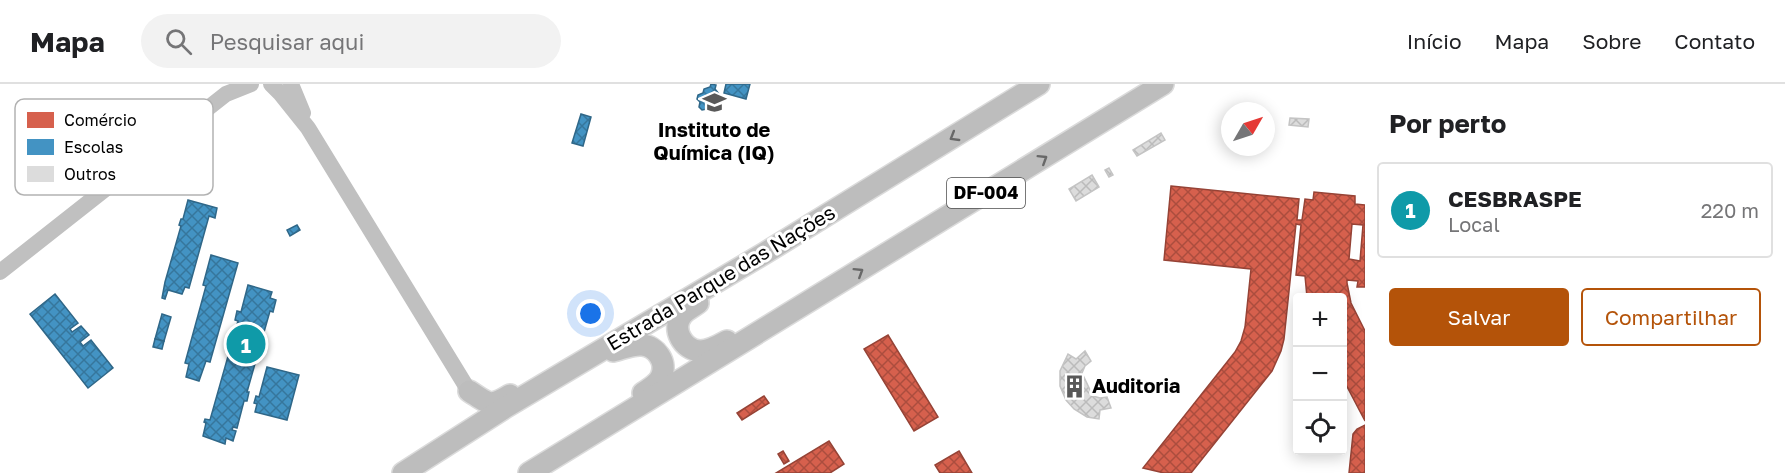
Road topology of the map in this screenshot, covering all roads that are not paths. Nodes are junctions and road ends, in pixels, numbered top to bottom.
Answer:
1 (250, 84) edge
2 (271, 84) edge
3 (291, 84) edge
4 (1023, 84) edge
5 (1040, 84) edge
6 (1163, 84) edge
7 (229, 89) edge
8 (213, 102) edge
9 (991, 115) junction
10 (308, 128) junction
11 (96, 195) edge
12 (765, 253) junction
13 (0, 272) edge
14 (809, 302) junction
15 (602, 350) junction
16 (470, 391) junction
17 (571, 446) junction
18 (387, 473) edge
19 (403, 473) edge
20 (530, 473) edge

1 - 7 street
2 - 10 street
3 - 10 street
4 - 9 highway
5 - 9 highway, Estrada Parque das Nações
14 -> 6 highway, DF-004
7 - 8 street
9 -> 12 highway, Estrada Parque das Nações
10 - 16 street
11 - 13 street
12 - 14 highway
12 - 15 highway, Estrada Parque das Nações
14 - 17 highway, DF-004
15 - 16 highway
15 - 17 highway
15 - 19 highway, Estrada Parque das Nações
16 - 18 highway
17 - 20 highway, DF-004

